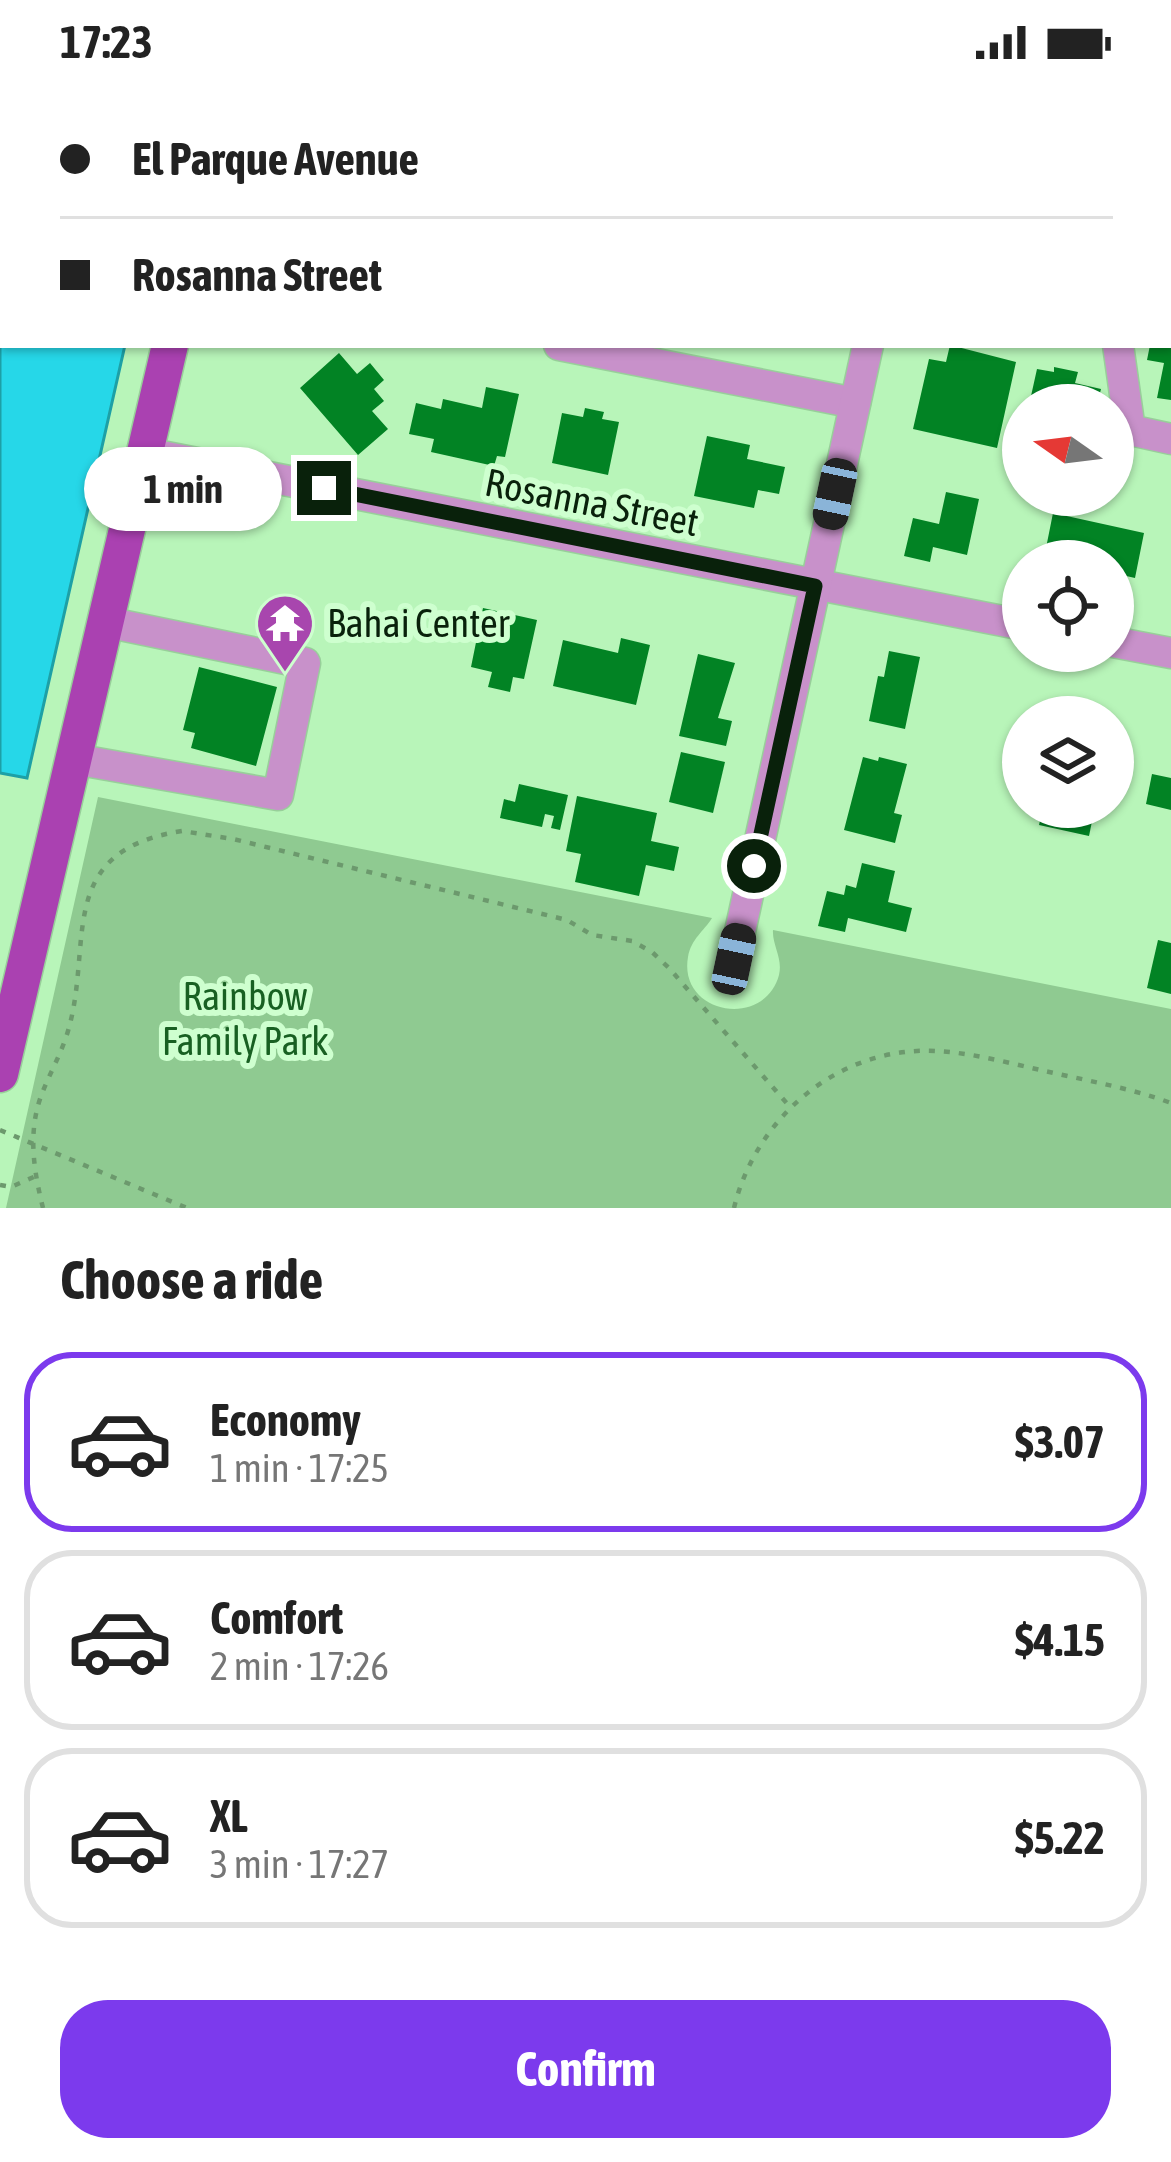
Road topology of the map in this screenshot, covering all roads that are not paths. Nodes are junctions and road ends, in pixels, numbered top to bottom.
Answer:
1 (169, 348) edge
2 (575, 348) edge
3 (867, 348) edge
4 (1118, 348) edge
5 (855, 403) junction
6 (1171, 439) edge
7 (146, 453) junction
8 (815, 586) junction
9 (1002, 621) edge
10 (106, 622) junction
11 (1134, 646) edge
12 (1171, 653) edge
13 (74, 759) junction
14 (734, 959) dead end
15 (0, 1074) edge

1 - 7 main road
2 - 5 street
3 - 5 street
4 - 6 street
5 - 8 street
7 - 8 street, Rosanna Street
7 - 10 main road
8 - 9 street, Rosanna Street
8 - 14 street
10 - 13 main road
10 - 13 street
11 - 12 street
13 - 15 main road

